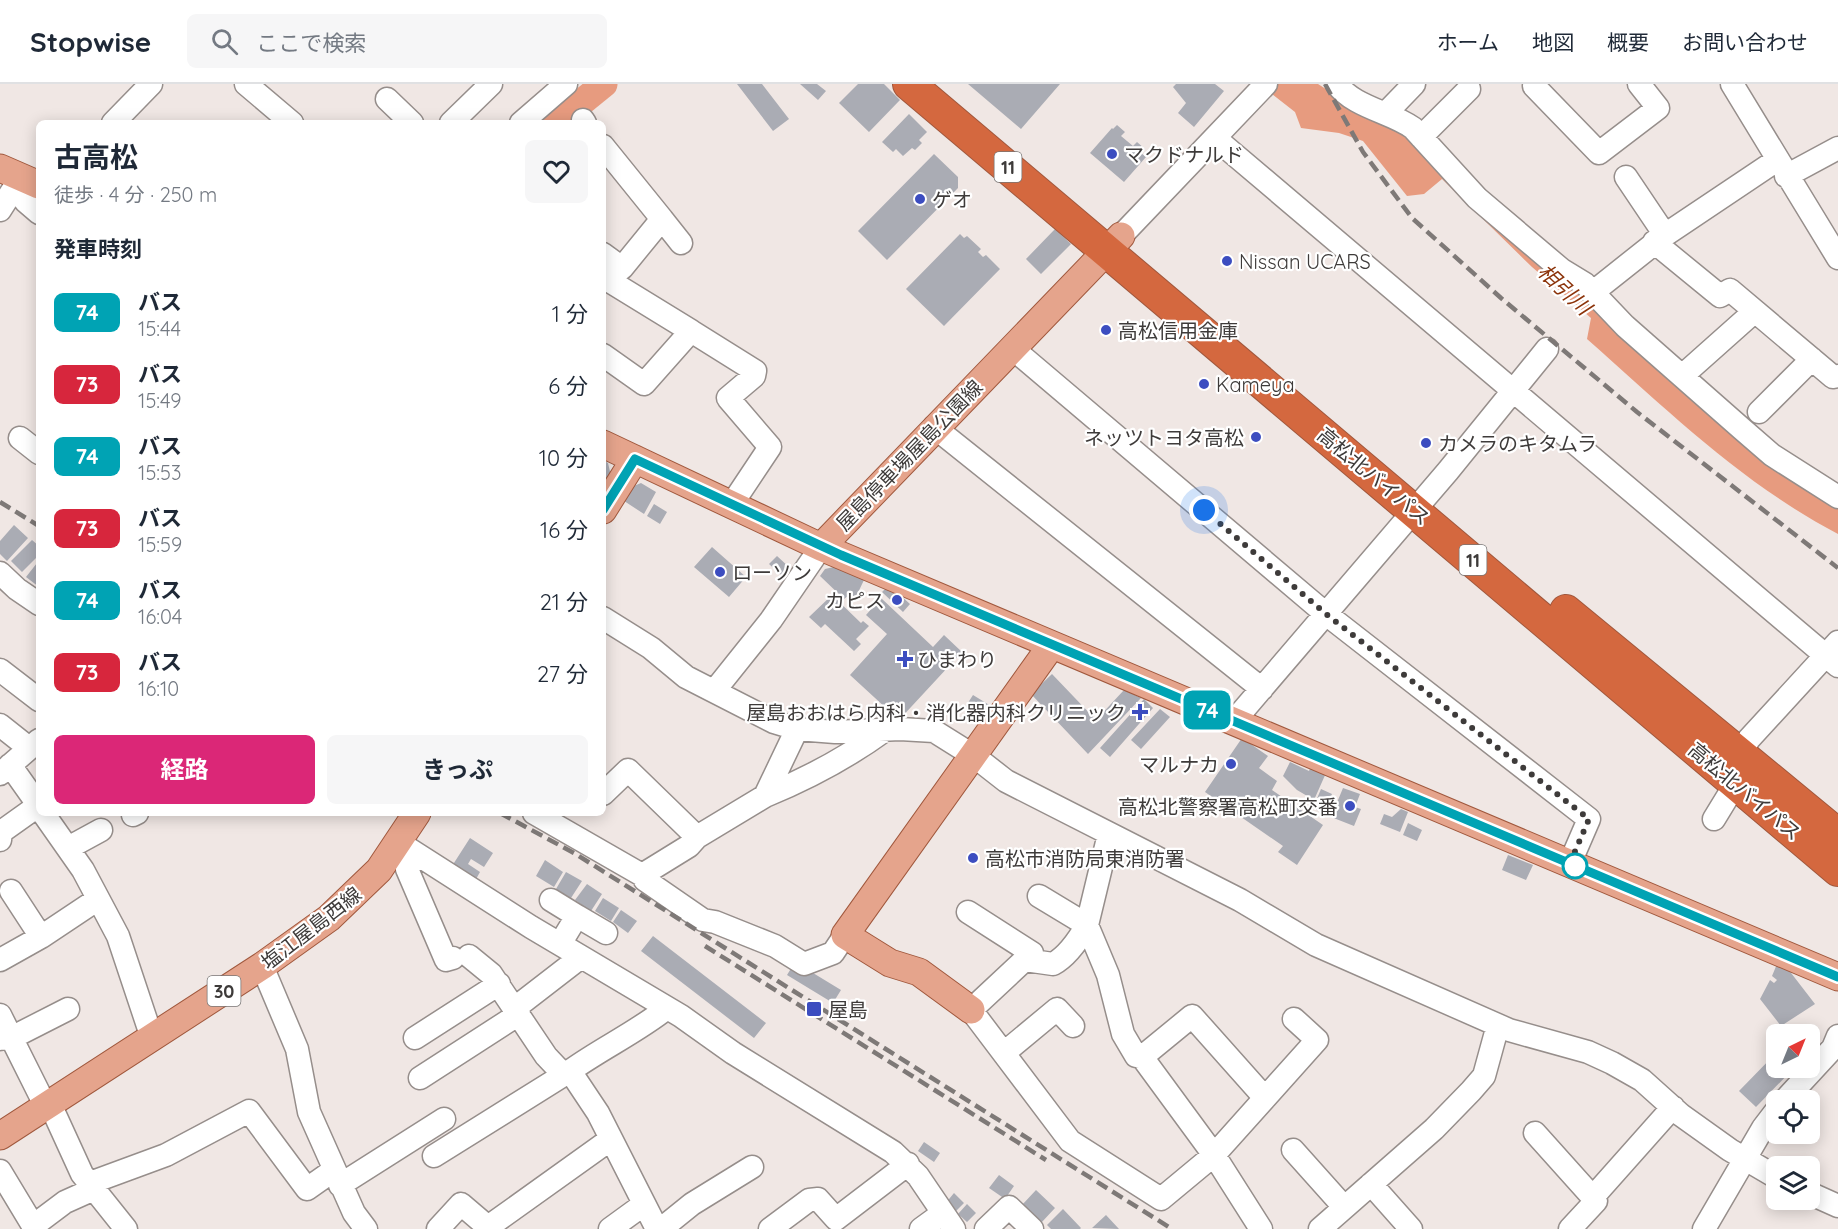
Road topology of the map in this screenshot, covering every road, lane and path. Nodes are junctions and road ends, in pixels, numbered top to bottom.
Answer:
1 (151, 84) edge
2 (246, 84) edge
3 (491, 84) edge
4 (909, 84) edge
5 (941, 84) edge
6 (1337, 84) edge
7 (1414, 84) edge
8 (1536, 84) edge
9 (1639, 84) edge
10 (556, 87) edge
11 (1739, 87) edge
12 (1263, 88) edge
13 (1469, 89) dead end
14 (387, 99) dead end
15 (1386, 113) junction
16 (116, 120) edge
17 (288, 120) edge
18 (409, 120) edge
19 (454, 120) edge
20 (524, 120) edge
21 (1421, 136) junction
22 (1215, 139) junction
23 (1838, 148) edge
24 (606, 150) edge
25 (1782, 168) junction
26 (20, 177) edge
27 (1626, 177) dead end
28 (0, 210) edge
29 (36, 210) edge
30 (662, 219) junction
31 (1660, 238) junction
32 (681, 243) dead end
33 (1114, 243) junction
34 (1838, 258) edge
35 (606, 261) edge
36 (612, 276) edge
37 (1592, 292) junction
38 (1755, 311) junction
39 (691, 331) junction
40 (1012, 348) junction
41 (1547, 349) dead end
42 (606, 357) edge
43 (1812, 359) junction
44 (1682, 376) junction
45 (1838, 376) edge
46 (1513, 390) junction
47 (1759, 412) dead end
48 (934, 427) junction
49 (20, 438) dead end
50 (606, 445) edge
51 (36, 451) edge
52 (635, 459) junction
53 (1838, 497) edge
54 (1420, 503) junction
55 (732, 504) junction
56 (606, 505) edge
57 (820, 547) junction
58 (0, 573) edge
59 (36, 602) edge
60 (1326, 614) junction
61 (606, 620) edge
62 (1051, 646) junction
63 (1834, 655) edge
64 (0, 670) edge
65 (1262, 689) junction
66 (715, 690) junction
67 (36, 698) edge
68 (1234, 721) junction
69 (0, 725) edge
70 (797, 729) junction
71 (885, 730) junction
72 (34, 744) edge
73 (974, 756) junction
74 (1738, 768) junction
75 (5, 770) edge
76 (606, 791) edge
77 (765, 796) junction
78 (36, 803) edge
79 (36, 808) edge
80 (45, 816) edge
81 (416, 816) edge
82 (539, 816) edge
83 (1714, 819) dead end
84 (101, 830) dead end
85 (1109, 834) junction
86 (1838, 835) edge
87 (697, 837) junction
88 (0, 840) edge
89 (68, 848) junction
90 (407, 848) junction
91 (1570, 863) junction
92 (1838, 870) edge
93 (642, 875) junction
94 (10, 891) dead end
95 (1039, 896) dead end
96 (98, 899) junction
97 (551, 900) dead end
98 (968, 912) dead end
99 (577, 916) junction
100 (1088, 925) junction
101 (606, 933) dead end
102 (845, 935) junction
103 (41, 938) junction
104 (560, 944) junction
105 (581, 957) junction
106 (0, 960) edge
107 (1025, 960) junction
108 (262, 966) junction
109 (1838, 977) edge
110 (499, 984) junction
111 (667, 1008) junction
112 (68, 1009) dead end
113 (971, 1010) junction
114 (517, 1011) junction
115 (0, 1015) edge
116 (1294, 1019) dead end
117 (1498, 1025) junction
118 (1073, 1026) dead end
119 (1838, 1036) edge
120 (7, 1038) edge
121 (152, 1038) junction
122 (415, 1038) dead end
123 (1004, 1053) junction
124 (1142, 1057) junction
125 (566, 1072) junction
126 (420, 1078) dead end
127 (1794, 1090) edge
128 (1265, 1098) junction
129 (48, 1105) junction
130 (1673, 1107) junction
131 (444, 1119) dead end
132 (1766, 1126) edge
133 (1535, 1133) dead end
134 (0, 1136) edge
135 (611, 1139) junction
136 (1293, 1150) dead end
137 (1214, 1155) junction
138 (434, 1156) dead end
139 (1744, 1158) junction
140 (908, 1164) junction
141 (752, 1167) dead end
142 (0, 1171) edge
143 (1766, 1171) edge
144 (337, 1178) junction
145 (1371, 1184) junction
146 (92, 1186) junction
147 (1593, 1197) junction
148 (1820, 1198) edge
149 (643, 1205) junction
150 (1838, 1206) edge
151 (1344, 1207) junction
152 (948, 1221) edge
153 (34, 1228) edge
154 (126, 1229) edge
155 (366, 1229) edge
156 (438, 1229) edge
157 (610, 1229) edge
158 (659, 1229) edge
159 (770, 1229) edge
160 (921, 1229) edge
161 (986, 1229) edge
162 (1032, 1229) edge
163 (1261, 1229) edge
164 (1320, 1229) edge
165 (1411, 1229) edge
166 (1570, 1229) edge
167 (1704, 1229) edge

1 - 16 street
2 - 17 street
3 - 19 street
4 - 33 highway, 高松北バイパス / 11
5 - 33 highway, 高松北バイパス / 11
6 - 15 street
7 - 15 street
8 - 9 street
10 - 20 street
11 - 25 street
12 - 22 street
13 - 21 street
14 - 18 street
15 - 21 street
21 - 37 street
22 - 33 street
22 - 46 street
23 - 25 street
24 - 30 street
25 - 31 street
25 - 34 street
26 - 28 street
26 - 29 street
27 - 31 street
30 - 32 street
30 - 36 street
31 - 37 street
31 - 38 street
33 - 40 main road, 屋島停車場屋島公園線
33 - 54 highway, 高松北バイパス / 11
35 - 36 street
36 - 39 street
37 - 44 street
38 - 43 street
38 - 44 street
39 - 42 street
39 - 55 street
40 - 48 main road, 屋島停車場屋島公園線
40 - 60 street
41 - 46 street
43 - 45 street
43 - 47 street
44 - 53 street
46 - 54 street
46 - 63 street
48 - 57 main road, 屋島停車場屋島公園線
48 - 65 street
49 - 51 street
50 - 52 main road
52 - 55 main road
52 - 56 main road
54 - 60 street
54 - 74 highway, 高松北バイパス / 11
55 - 57 main road
57 - 62 main road, 屋島停車場屋島公園線
57 - 66 street
58 - 59 street
60 - 65 street
60 - 91 street
61 - 66 street
62 - 68 main road, 屋島停車場屋島公園線
62 - 73 main road
63 - 74 street
64 - 67 street
65 - 68 street
66 - 70 street
68 - 91 main road, 屋島停車場屋島公園線
69 - 72 street
70 - 71 street
70 - 77 street
71 - 73 street
71 - 77 street
72 - 75 street
73 - 85 street
73 - 102 main road
74 - 83 street
74 - 86 highway, 高松北バイパス / 11
74 - 92 highway, 高松北バイパス / 11
75 - 78 street
76 - 87 street
77 - 87 street
79 - 88 street
80 - 89 street
81 - 90 main road, 塩江屋島西線 / 30
82 - 93 street
84 - 89 street
85 - 100 street
85 - 117 street
87 - 93 street
89 - 96 street
90 - 104 street
90 - 108 main road, 塩江屋島西線 / 30
90 - 110 street
91 - 109 main road, 屋島停車場屋島公園線
93 - 102 street
94 - 103 street
95 - 100 street
96 - 103 street
96 - 121 street
97 - 99 street
98 - 107 street
99 - 101 street
99 - 104 street
100 - 107 street
100 - 124 street
102 - 113 main road
103 - 106 street
104 - 105 street
105 - 111 street
105 - 114 street
107 - 113 street
108 - 121 main road, 塩江屋島西線 / 30
108 - 144 street
110 - 114 street
110 - 122 street
111 - 125 street
111 - 140 street
112 - 120 street
113 - 123 street
114 - 125 street
114 - 126 street
115 - 120 street
116 - 128 street
117 - 130 street
117 - 145 street
118 - 123 street
119 - 127 street
120 - 129 street
121 - 129 main road, 塩江屋島西線 / 30
123 - 137 street
124 - 128 street
124 - 137 street
125 - 135 street
125 - 138 street
128 - 137 street
129 - 134 main road, 塩江屋島西線 / 30
129 - 146 street
130 - 139 street
130 - 147 street
131 - 144 street
132 - 139 street
133 - 147 street
135 - 149 street
135 - 156 street
136 - 151 street
137 - 163 street
139 - 143 street
139 - 167 street
140 - 152 street
140 - 159 street
141 - 158 street
142 - 153 street
144 - 146 street
144 - 155 street
145 - 151 street
145 - 165 street
146 - 153 street
146 - 154 street
147 - 166 street
148 - 150 street
149 - 157 street
149 - 158 street
151 - 164 street
152 - 160 street
161 - 162 street

